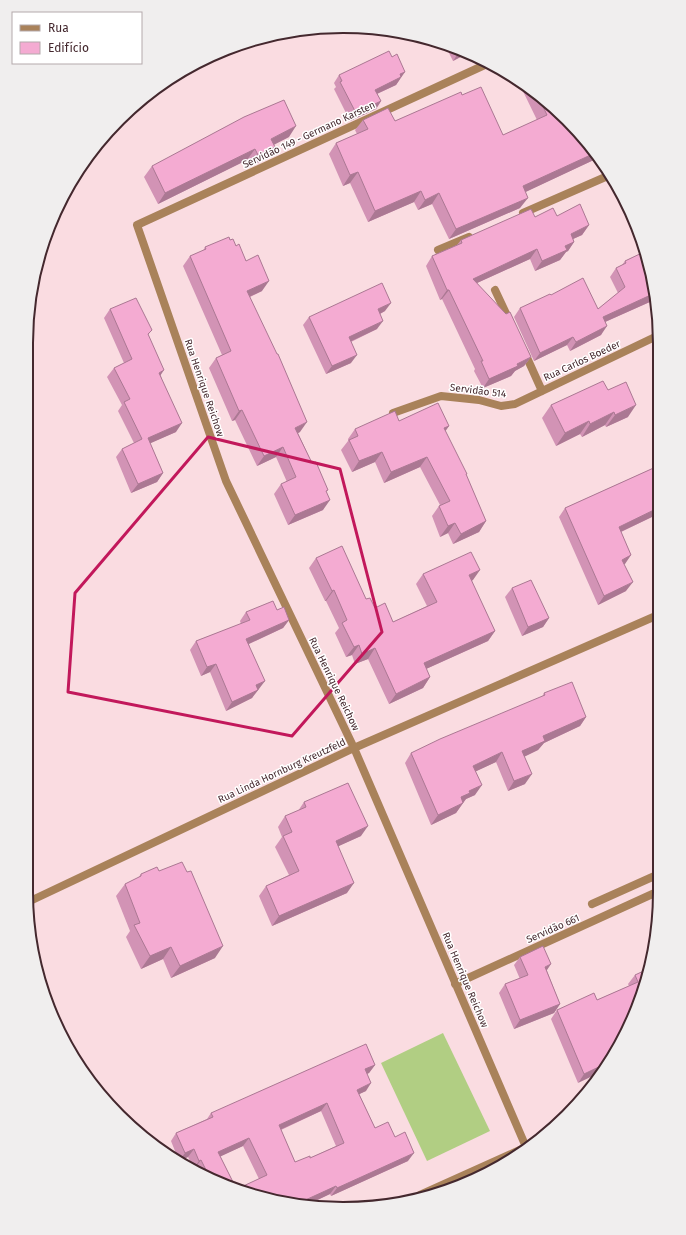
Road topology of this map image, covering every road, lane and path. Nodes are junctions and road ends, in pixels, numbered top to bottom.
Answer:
1 (482, 66) edge
2 (605, 177) edge
3 (517, 216) edge
4 (137, 225) joint
5 (474, 235) edge
6 (438, 250) dead end
7 (495, 290) dead end
8 (653, 338) edge
9 (542, 391) junction
10 (515, 404) joint
11 (393, 413) edge
12 (653, 617) edge
13 (354, 748) junction
14 (653, 877) edge
15 (653, 894) edge
16 (33, 900) edge
17 (592, 904) dead end
18 (456, 984) junction
19 (524, 1143) edge
20 (499, 1159) edge
21 (436, 1188) edge

1 - 4 street, Servidão 149 - Germano Karsten
2 - 3 street
4 - 13 street, Rua Henrique Reichow
5 - 6 street
7 - 9 street
8 - 9 street, Rua Carlos Boeder
9 - 10 street, Rua Carlos Boeder
10 - 11 street, Servidão 514
12 - 13 street, Rua Linda Hornburg Kreutzfeld
13 - 16 street, Rua Linda Hornburg Kreutzfeld
13 - 18 street, Rua Henrique Reichow
14 - 17 street
15 - 18 street, Servidão 661
18 - 19 street, Rua Henrique Reichow
20 - 21 street

